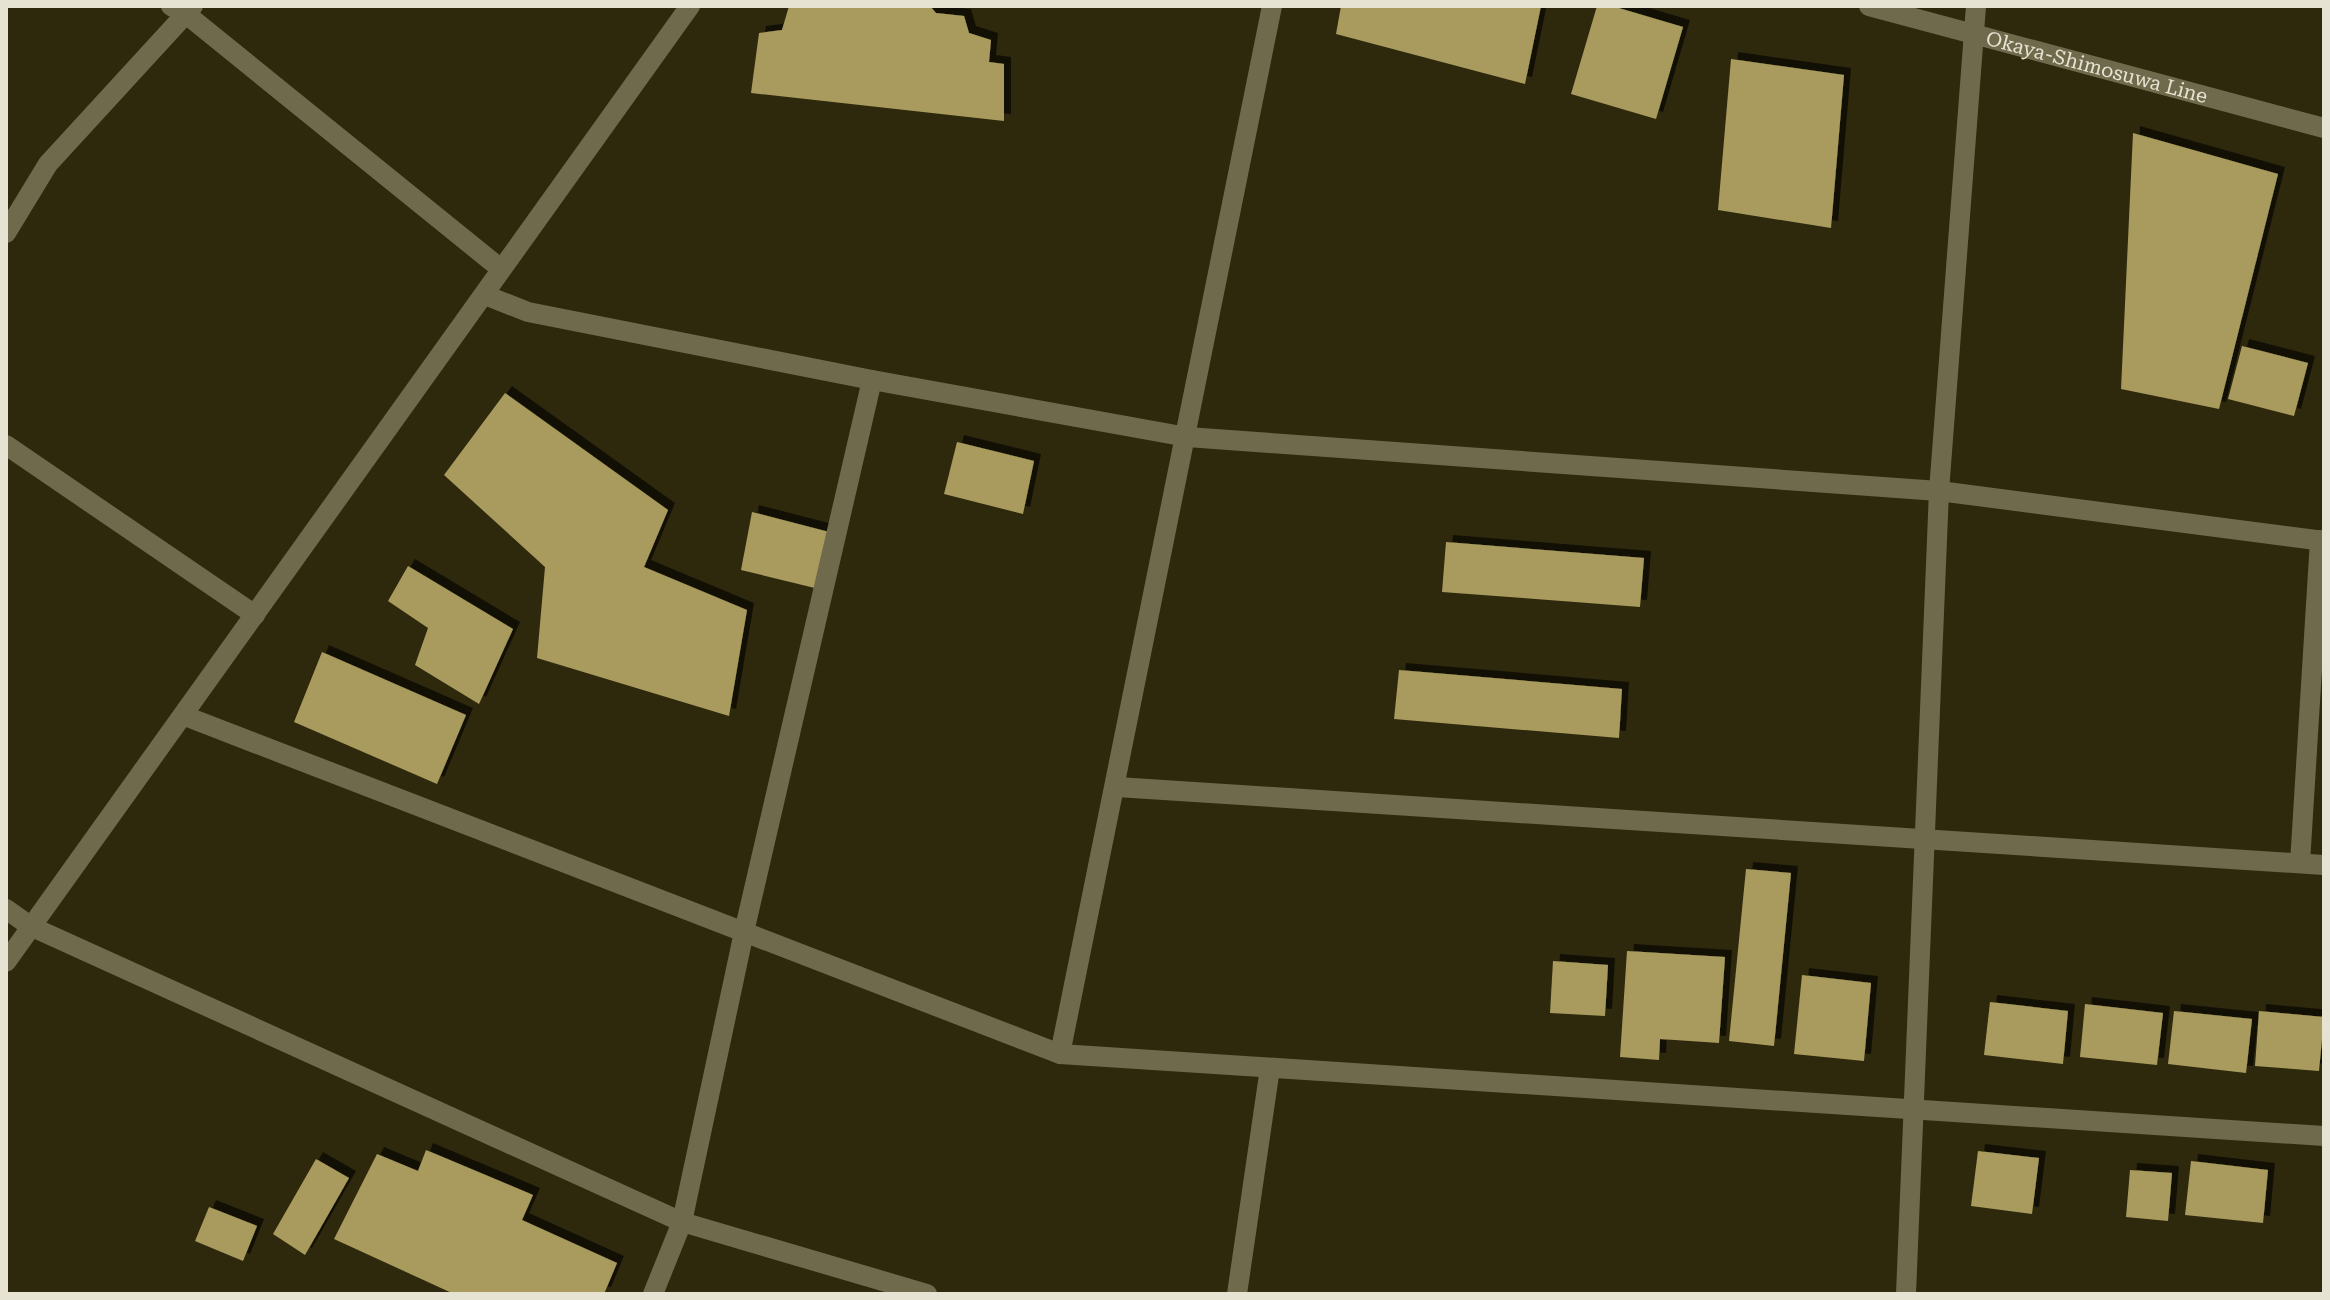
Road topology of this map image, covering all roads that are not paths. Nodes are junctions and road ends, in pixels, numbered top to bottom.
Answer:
1 (690, 6) edge
2 (1272, 6) edge
3 (1869, 6) edge
4 (1976, 6) edge
5 (183, 9) edge
6 (1975, 34) junction
7 (2324, 128) edge
8 (6, 233) edge
9 (501, 269) junction
10 (485, 295) junction
11 (872, 380) junction
12 (1187, 437) junction
13 (6, 445) edge
14 (1939, 491) junction
15 (2322, 541) edge
16 (255, 615) junction
17 (185, 716) junction
18 (1117, 787) junction
19 (1926, 839) junction
20 (2300, 863) junction
21 (2324, 865) edge
22 (6, 909) edge
23 (30, 926) junction
24 (744, 932) junction
25 (6, 962) edge
26 (1060, 1054) junction
27 (1270, 1068) junction
28 (1913, 1109) junction
29 (2324, 1136) edge
30 (682, 1222) junction
31 (653, 1294) edge
32 (927, 1294) edge
33 (1237, 1294) edge
34 (1906, 1294) edge

1 - 9 street
2 - 12 street
3 - 6 street, Okaya-Shimosuwa Line
4 - 6 street
5 - 8 street
5 - 9 street
6 - 7 street, Okaya-Shimosuwa Line
6 - 14 street
9 - 10 street
10 - 11 street
10 - 16 street
11 - 12 street
11 - 24 street
12 - 14 street
12 - 18 street
13 - 16 street
14 - 15 street
14 - 19 street
15 - 20 street
16 - 17 street
17 - 23 street
17 - 24 street
18 - 19 street
18 - 26 street
19 - 20 street
19 - 28 street
20 - 21 street
22 - 23 street
23 - 25 street
23 - 30 street
24 - 26 street
24 - 30 street
26 - 27 street
27 - 28 street
27 - 33 street
28 - 29 street
28 - 34 street
30 - 31 street
30 - 32 street

